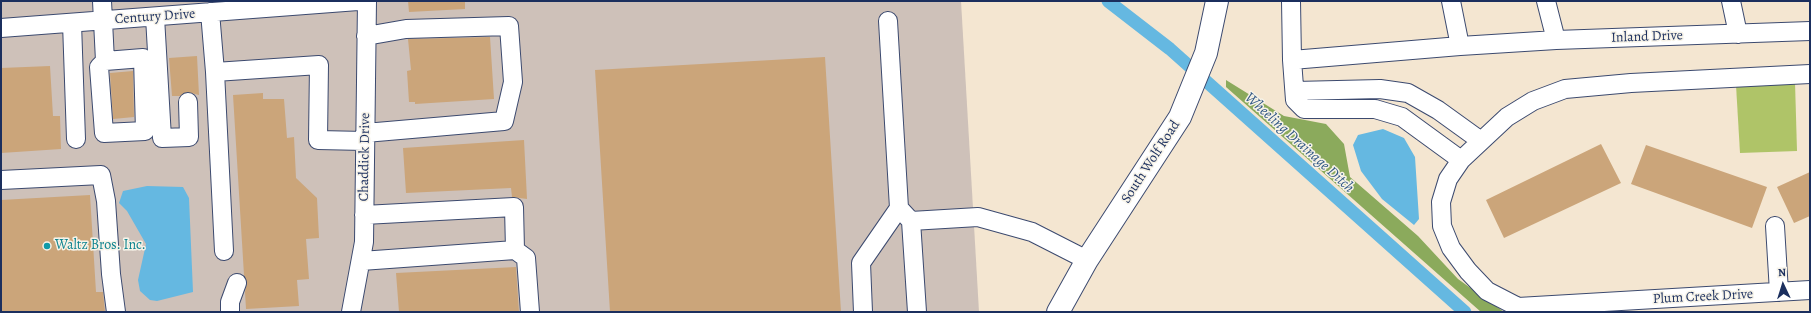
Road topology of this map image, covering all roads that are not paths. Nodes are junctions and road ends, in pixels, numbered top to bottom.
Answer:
1 (102, 1) edge
2 (358, 1) edge
3 (367, 1) edge
4 (1217, 1) edge
5 (1291, 1) edge
6 (1451, 1) edge
7 (1546, 1) edge
8 (1731, 1) edge
9 (220, 8) edge
10 (155, 17) junction
11 (103, 21) junction
12 (888, 22) dead end
13 (72, 23) junction
14 (1, 28) edge
15 (1810, 31) edge
16 (1738, 34) junction
17 (366, 36) junction
18 (1556, 40) junction
19 (1460, 46) junction
20 (1292, 60) junction
21 (105, 61) junction
22 (215, 72) junction
23 (1810, 74) edge
24 (1295, 96) junction
25 (188, 102) dead end
26 (365, 137) junction
27 (76, 139) dead end
28 (1481, 141) junction
29 (1461, 160) junction
30 (1, 180) edge
31 (905, 214) junction
32 (364, 215) junction
33 (1775, 226) dead end
34 (515, 250) junction
35 (224, 252) dead end
36 (1087, 260) junction
37 (360, 261) junction
38 (237, 283) dead end
39 (1810, 290) edge
40 (1779, 292) junction
41 (116, 312) edge
42 (230, 312) edge
43 (351, 312) edge
44 (530, 312) edge
45 (863, 312) edge
46 (917, 312) edge
47 (1058, 312) edge

1 - 11 street
2 - 9 street, Century Drive
3 - 17 street, Chaddick Drive
4 - 36 main road, South Wolf Road
5 - 20 street
6 - 19 street
7 - 18 street
8 - 16 street
9 - 10 street, Century Drive
9 - 22 street
10 - 11 street, Century Drive
10 - 25 street
11 - 13 street, Century Drive
11 - 21 street
12 - 31 street
13 - 14 street, Century Drive
13 - 27 street
15 - 16 street, Inland Drive
16 - 18 street, Inland Drive
17 - 26 street, Chaddick Drive
17 - 26 street
18 - 19 street, Inland Drive
19 - 20 street, Inland Drive
20 - 24 street
21 - 21 street
22 - 26 street
22 - 35 street
23 - 28 street, Plum Creek Drive
24 - 28 street
24 - 29 street
26 - 32 street, Chaddick Drive
28 - 29 street, Plum Creek Drive
29 - 40 street, Plum Creek Drive
30 - 41 street
31 - 36 street
31 - 45 street
31 - 46 street
32 - 34 street
32 - 37 street, Chaddick Drive
33 - 40 street
34 - 37 street
34 - 44 street
36 - 47 main road, South Wolf Road
37 - 43 street, Chaddick Drive
38 - 42 street
39 - 40 street, Plum Creek Drive

